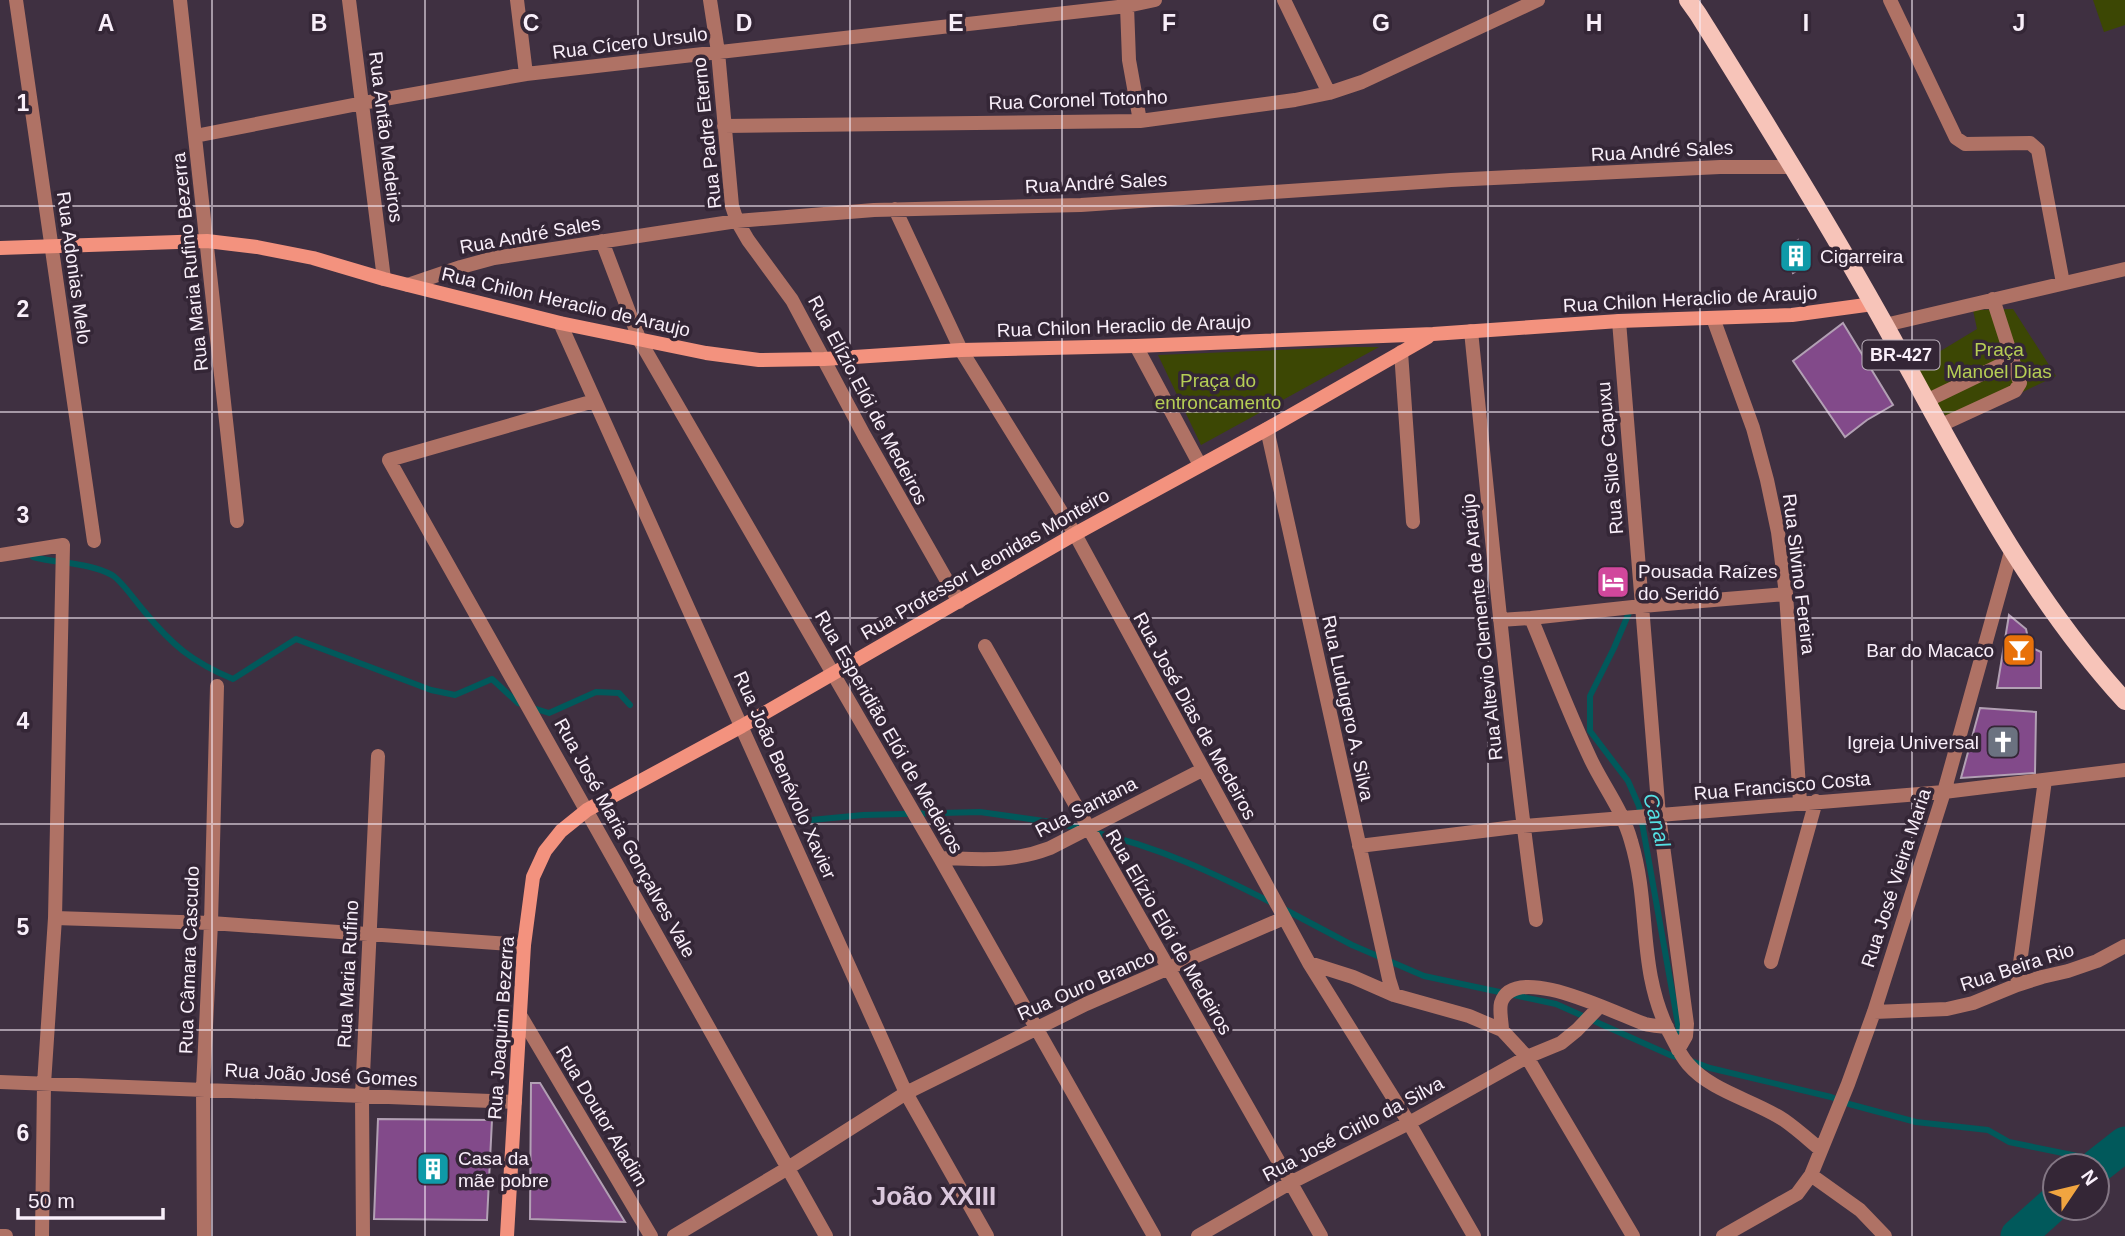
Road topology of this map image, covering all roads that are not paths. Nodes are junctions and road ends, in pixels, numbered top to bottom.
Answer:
1 (16, 0) edge
2 (180, 0) edge
3 (349, 0) edge
4 (517, 0) edge
5 (710, 0) edge
6 (1155, 0) edge
7 (1284, 0) edge
8 (1538, 0) edge
9 (1890, 0) edge
10 (1695, 5) edge
11 (1127, 6) junction
12 (718, 52) junction
13 (526, 74) junction
14 (1329, 93) junction
15 (363, 103) junction
16 (1140, 121) junction
17 (724, 126) junction
18 (195, 136) junction
19 (1792, 167) junction
20 (895, 209) junction
21 (737, 221) junction
22 (207, 241) junction
23 (602, 241) junction
24 (51, 245) junction
25 (0, 248) edge
26 (2125, 270) edge
27 (384, 279) junction
28 (2063, 283) junction
29 (408, 285) junction
30 (1993, 299) junction
31 (1873, 304) junction
32 (1713, 318) junction
33 (1619, 321) junction
34 (561, 323) junction
35 (1885, 325) junction
36 (1471, 331) junction
37 (1433, 334) junction
38 (640, 341) junction
39 (1136, 346) junction
40 (961, 349) junction
41 (1401, 352) junction
42 (824, 359) junction
43 (2013, 359) junction
44 (594, 401) junction
45 (1926, 401) junction
46 (1939, 426) junction
47 (1267, 429) junction
48 (1200, 465) junction
49 (237, 521) dead end
50 (1413, 522) dead end
51 (1074, 534) junction
52 (93, 541) dead end
53 (2012, 548) junction
54 (0, 555) edge
55 (1786, 594) junction
56 (958, 602) junction
57 (1642, 606) junction
58 (1531, 618) junction
59 (1500, 620) junction
60 (985, 646) dead end
61 (833, 673) junction
62 (217, 686) dead end
63 (2125, 701) edge
64 (742, 726) junction
65 (378, 756) dead end
66 (1202, 770) junction
67 (2125, 771) edge
68 (2045, 780) junction
69 (1944, 792) junction
70 (1816, 801) junction
71 (1800, 803) junction
72 (586, 810) junction
73 (1659, 816) junction
74 (1623, 820) junction
75 (1523, 826) junction
76 (1087, 827) junction
77 (561, 831) joint
78 (1359, 846) junction
79 (940, 858) junction
80 (55, 918) junction
81 (1284, 918) junction
82 (1536, 920) dead end
83 (211, 923) junction
84 (370, 934) junction
85 (524, 945) junction
86 (2125, 946) edge
87 (1771, 962) dead end
88 (1309, 963) junction
89 (1168, 970) junction
90 (2017, 985) junction
91 (1394, 995) junction
92 (1600, 1006) junction
93 (1874, 1012) junction
94 (520, 1015) junction
95 (1667, 1027) junction
96 (1034, 1028) junction
97 (1502, 1030) junction
98 (1678, 1050) junction
99 (1527, 1057) junction
100 (0, 1082) edge
101 (44, 1084) junction
102 (204, 1088) junction
103 (906, 1093) junction
104 (362, 1096) junction
105 (515, 1102) junction
106 (1409, 1123) junction
107 (1821, 1150) junction
108 (788, 1168) junction
109 (1811, 1175) junction
110 (1290, 1183) junction
111 (0, 1236) edge
112 (6, 1236) edge
113 (42, 1236) edge
114 (204, 1236) edge
115 (363, 1236) edge
116 (507, 1236) edge
117 (651, 1236) edge
118 (674, 1236) edge
119 (826, 1236) edge
120 (988, 1236) edge
121 (1154, 1236) edge
122 (1198, 1236) edge
123 (1321, 1236) edge
124 (1474, 1236) edge
125 (1633, 1236) edge
126 (1723, 1236) edge
127 (1885, 1236) edge

1 - 24 street, Rua Adonias Melo
2 - 18 street, Rua Maria Rufino Bezerra
3 - 15 street, Rua Antão Medeiros
4 - 13 street
5 - 12 street, Rua Padre Eterno
6 - 11 street, Rua Cícero Ursulo
7 - 14 street
8 - 14 street, Rua Coronel Totonho
9 - 28 street
10 - 19 main road, BR-427
11 - 12 street, Rua Cícero Ursulo
11 - 16 street
12 - 13 street, Rua Cícero Ursulo
12 - 17 street, Rua Padre Eterno
13 - 15 street, Rua Cícero Ursulo
14 - 16 street, Rua Coronel Totonho
15 - 18 street, Rua Cícero Ursulo
15 - 27 street, Rua Antão Medeiros
16 - 17 street, Rua Coronel Totonho
17 - 21 street, Rua Padre Eterno
18 - 22 street, Rua Maria Rufino Bezerra
19 - 20 street, Rua André Sales
19 - 31 main road, BR-427
20 - 21 street, Rua André Sales
20 - 40 street, Rua José Dias de Medeiros
21 - 23 street, Rua André Sales
21 - 42 street, Rua Elízio Elói de Medeiros
22 - 24 main road
22 - 27 main road
22 - 49 street, Rua Maria Rufino Bezerra
23 - 29 street, Rua André Sales
23 - 38 street, Rua Esperidião Elói de Medeiros
24 - 25 main road
24 - 52 street, Rua Adonias Melo
26 - 28 street
27 - 29 main road, Rua Chilon Heraclio de Araujo
28 - 30 street
29 - 34 main road, Rua Chilon Heraclio de Araujo
30 - 35 street
30 - 43 street
31 - 32 main road, Rua Chilon Heraclio de Araujo
31 - 35 main road, BR-427
32 - 33 main road, Rua Chilon Heraclio de Araujo
32 - 55 street, Rua Silvino Fereira
33 - 36 main road, Rua Chilon Heraclio de Araujo
33 - 57 street, Rua Siloe Capuxu
34 - 38 main road, Rua Chilon Heraclio de Araujo
34 - 44 street, Rua João Benévolo Xavier
35 - 45 main road, BR-427
36 - 37 main road, Rua Chilon Heraclio de Araujo
36 - 59 street, Rua Altevio Clemente de Araújo
37 - 39 main road, Rua Chilon Heraclio de Araujo
37 - 41 main road, Rua Professor Leonidas Monteiro
38 - 42 main road, Rua Chilon Heraclio de Araujo
38 - 61 street, Rua Esperidião Elói de Medeiros
39 - 40 main road, Rua Chilon Heraclio de Araujo
39 - 48 street
40 - 42 main road, Rua Chilon Heraclio de Araujo
40 - 51 street, Rua José Dias de Medeiros
41 - 47 main road, Rua Professor Leonidas Monteiro
41 - 50 street
42 - 56 street, Rua Elízio Elói de Medeiros
43 - 45 street
43 - 46 street
44 - 64 street, Rua João Benévolo Xavier
44 - 72 street, Rua José Maria Gonçalves Vale
45 - 46 main road, BR-427
46 - 53 main road, BR-427
47 - 48 main road, Rua Professor Leonidas Monteiro
47 - 78 street, Rua Ludugero A. Silva
48 - 51 main road, Rua Professor Leonidas Monteiro
51 - 56 main road, Rua Professor Leonidas Monteiro
51 - 66 street, Rua José Dias de Medeiros
53 - 63 main road, BR-427
53 - 69 street, Rua José Vieira Maria
54 - 80 street
55 - 57 street
55 - 71 street, Rua Silvino Fereira
56 - 61 main road, Rua Professor Leonidas Monteiro
57 - 58 street
57 - 73 street, Rua Siloe Capuxu
58 - 59 street
58 - 74 street
59 - 75 street, Rua Altevio Clemente de Araújo
60 - 76 street, Rua Elízio Elói de Medeiros
61 - 64 main road, Rua Professor Leonidas Monteiro
61 - 79 street, Rua Esperidião Elói de Medeiros
62 - 83 street, Rua Câmara Cascudo
64 - 72 main road, Rua Professor Leonidas Monteiro
64 - 103 street, Rua João Benévolo Xavier
65 - 84 street, Rua Maria Rufino
66 - 76 street, Rua Santana
66 - 81 street, Rua José Dias de Medeiros
67 - 68 street, Rua Francisco Costa
68 - 69 street, Rua Francisco Costa
68 - 90 street
69 - 70 street, Rua Francisco Costa
69 - 93 street, Rua José Vieira Maria
70 - 71 street, Rua Francisco Costa
70 - 87 street
71 - 73 street, Rua Francisco Costa
72 - 77 main road, Rua Professor Leonidas Monteiro
72 - 108 street, Rua José Maria Gonçalves Vale
73 - 74 street, Rua Francisco Costa
73 - 98 street, Rua Siloe Capuxu
74 - 75 street, Rua Francisco Costa
74 - 95 street
75 - 78 street, Rua Francisco Costa
75 - 82 street, Rua Altevio Clemente de Araújo
76 - 79 street, Rua Santana
76 - 89 street, Rua Elízio Elói de Medeiros
77 - 85 main road, Rua Joaquim Bezerra
78 - 91 street, Rua Ludugero A. Silva
79 - 96 street, Rua Esperidião Elói de Medeiros
80 - 83 street
80 - 101 street
81 - 88 street, Rua José Dias de Medeiros
81 - 89 street, Rua Ouro Branco
83 - 84 street
83 - 102 street, Rua Câmara Cascudo
84 - 85 street
84 - 104 street, Rua Maria Rufino
85 - 94 main road, Rua Joaquim Bezerra
86 - 90 street, Rua Beira Rio
88 - 91 street
88 - 106 street, Rua José Dias de Medeiros
89 - 96 street, Rua Ouro Branco
89 - 110 street, Rua Elízio Elói de Medeiros
90 - 93 street, Rua Beira Rio
91 - 97 street
92 - 95 street
92 - 97 street
92 - 99 street, Rua José Cirilo da Silva
93 - 107 street, Rua José Vieira Maria
94 - 105 main road, Rua Joaquim Bezerra
94 - 117 street, Rua Doutor Aladim
95 - 98 street
96 - 103 street, Rua Ouro Branco
96 - 121 street, Rua Esperidião Elói de Medeiros
97 - 99 street
98 - 107 street
99 - 106 street, Rua José Cirilo da Silva
99 - 125 street
100 - 101 street, Rua João José Gomes
101 - 102 street, Rua João José Gomes
101 - 113 street
102 - 104 street, Rua João José Gomes
102 - 114 street, Rua Câmara Cascudo
103 - 108 street, Rua Ouro Branco
103 - 120 street, Rua João Benévolo Xavier
104 - 105 street, Rua João José Gomes
104 - 115 street, Rua Maria Rufino
105 - 116 main road, Rua Joaquim Bezerra
106 - 110 street, Rua José Cirilo da Silva
106 - 124 street, Rua José Dias de Medeiros
107 - 109 street, Rua José Vieira Maria
108 - 118 street, Rua Ouro Branco
108 - 119 street, Rua José Maria Gonçalves Vale
109 - 126 street, Rua José Vieira Maria
109 - 127 street
110 - 122 street, Rua José Cirilo da Silva
110 - 123 street, Rua Elízio Elói de Medeiros
111 - 112 street

